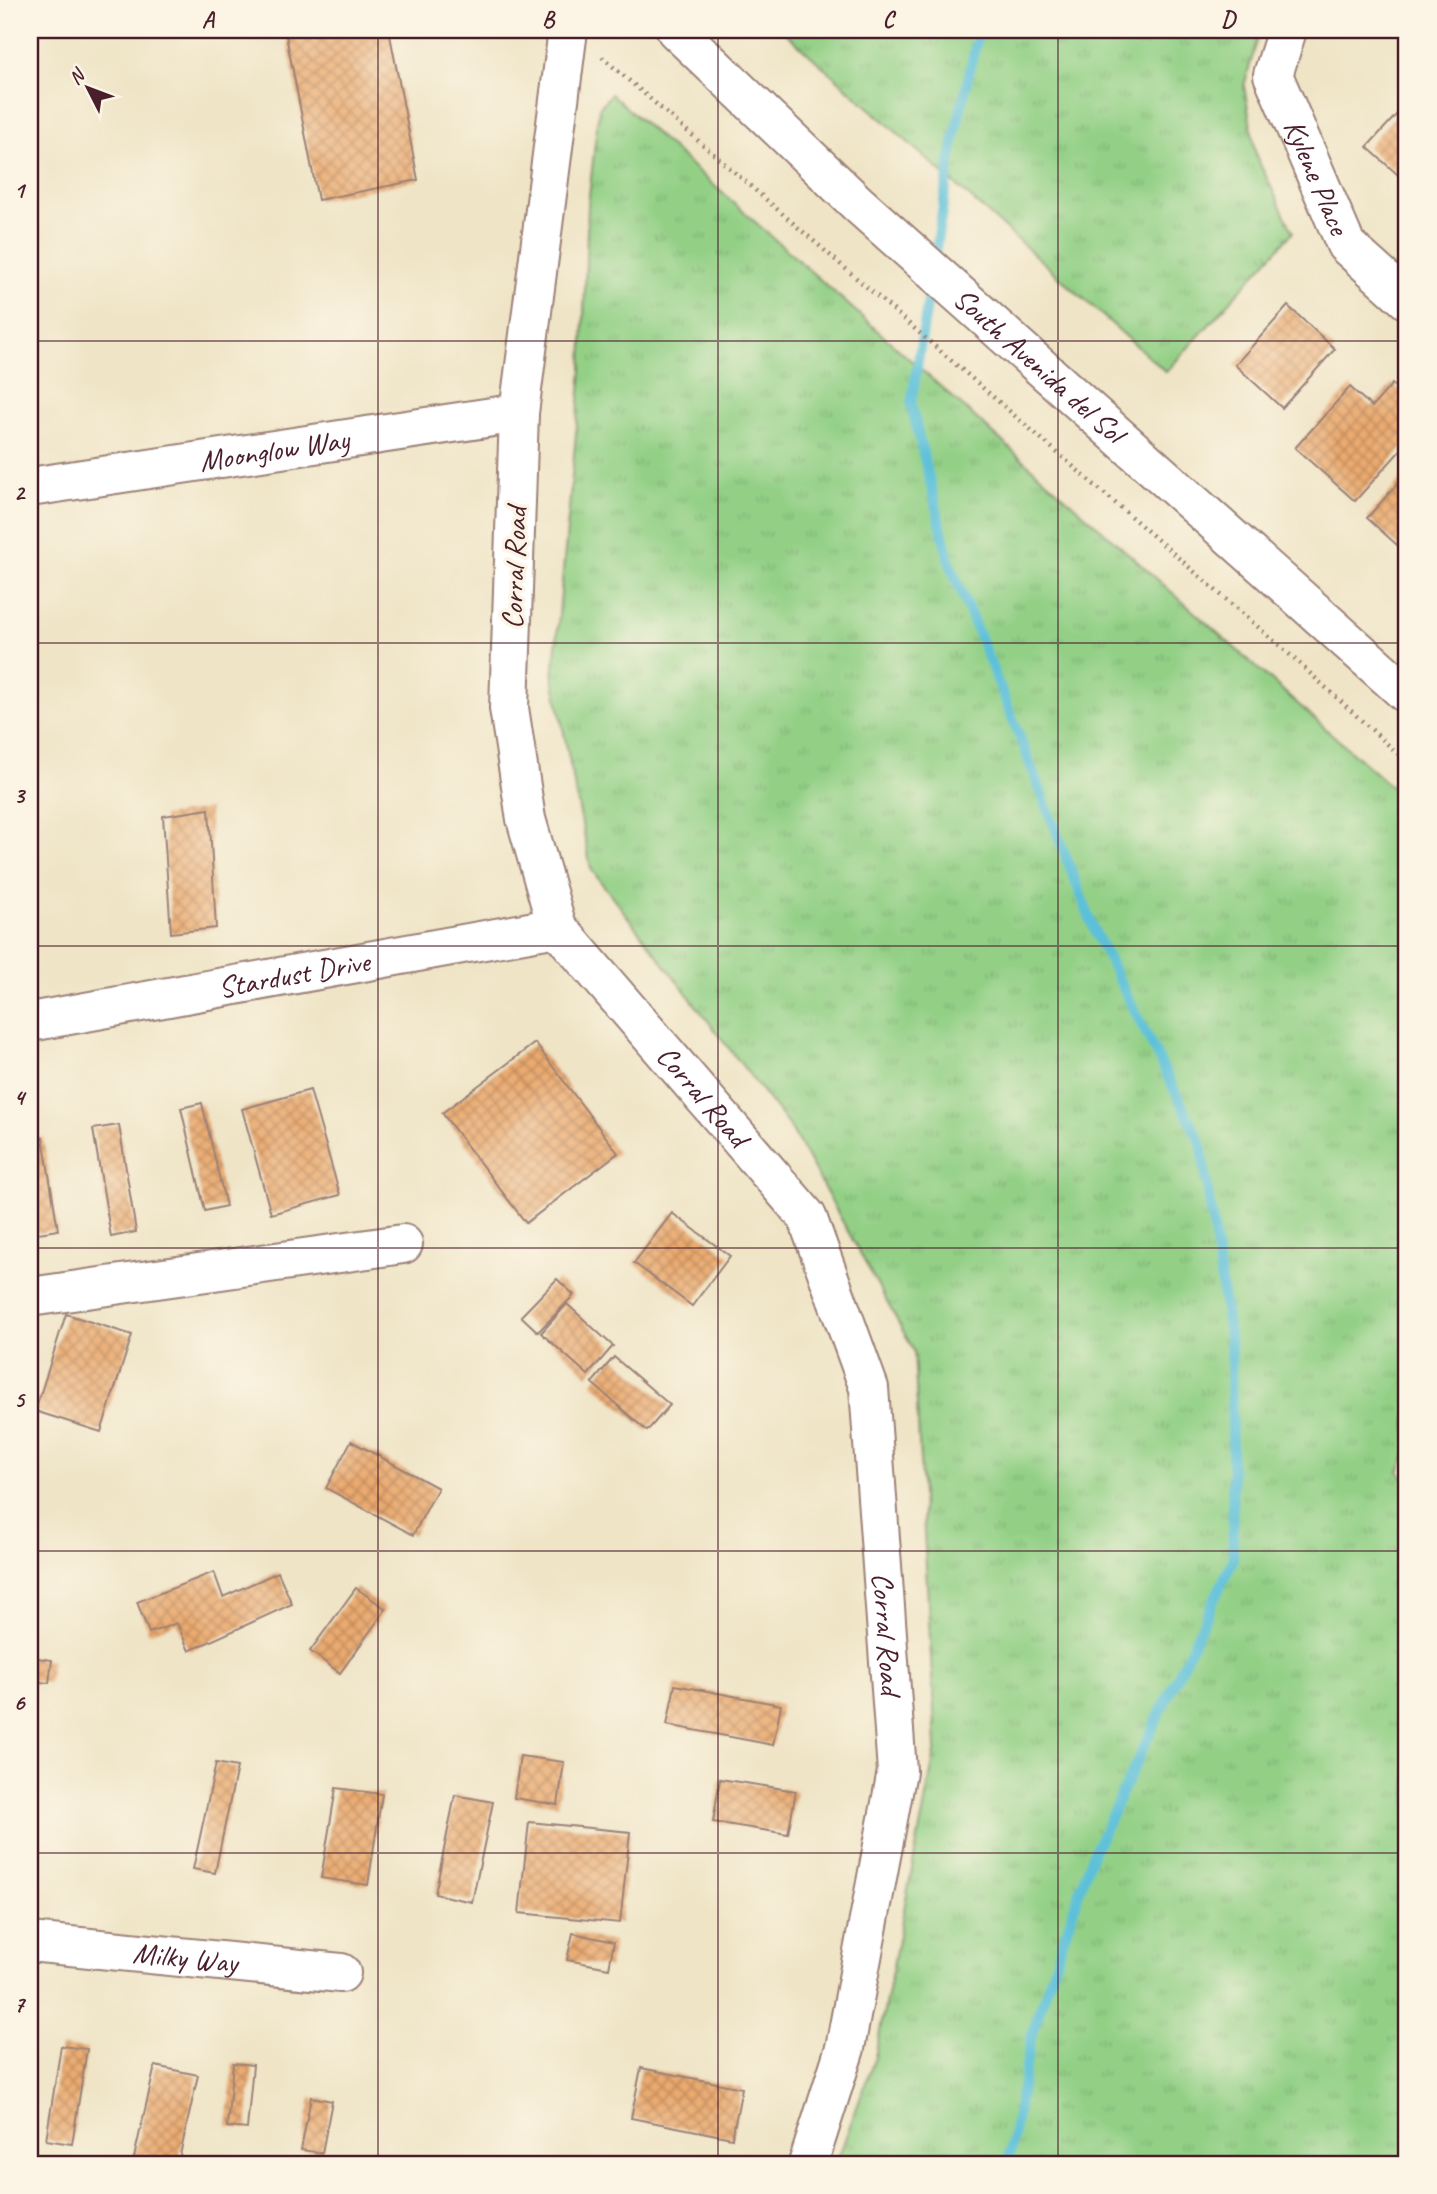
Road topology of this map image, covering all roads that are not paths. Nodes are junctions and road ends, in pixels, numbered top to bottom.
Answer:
1 (676, 30) edge
2 (1287, 30) edge
3 (580, 39) edge
4 (1407, 300) edge
5 (519, 413) junction
6 (30, 487) edge
7 (1407, 694) edge
8 (557, 927) junction
9 (30, 1022) edge
10 (403, 1244) dead end
11 (30, 1297) edge
12 (30, 1942) edge
13 (341, 1973) dead end
14 (808, 2164) edge

1 - 7 street, South Avenida del Sol
2 - 4 street, Kylene Place
3 - 5 street, Corral Road
5 - 6 street, Moonglow Way
5 - 8 street, Corral Road
8 - 9 street, Stardust Drive
8 - 14 street, Corral Road
10 - 11 street
12 - 13 street, Milky Way

